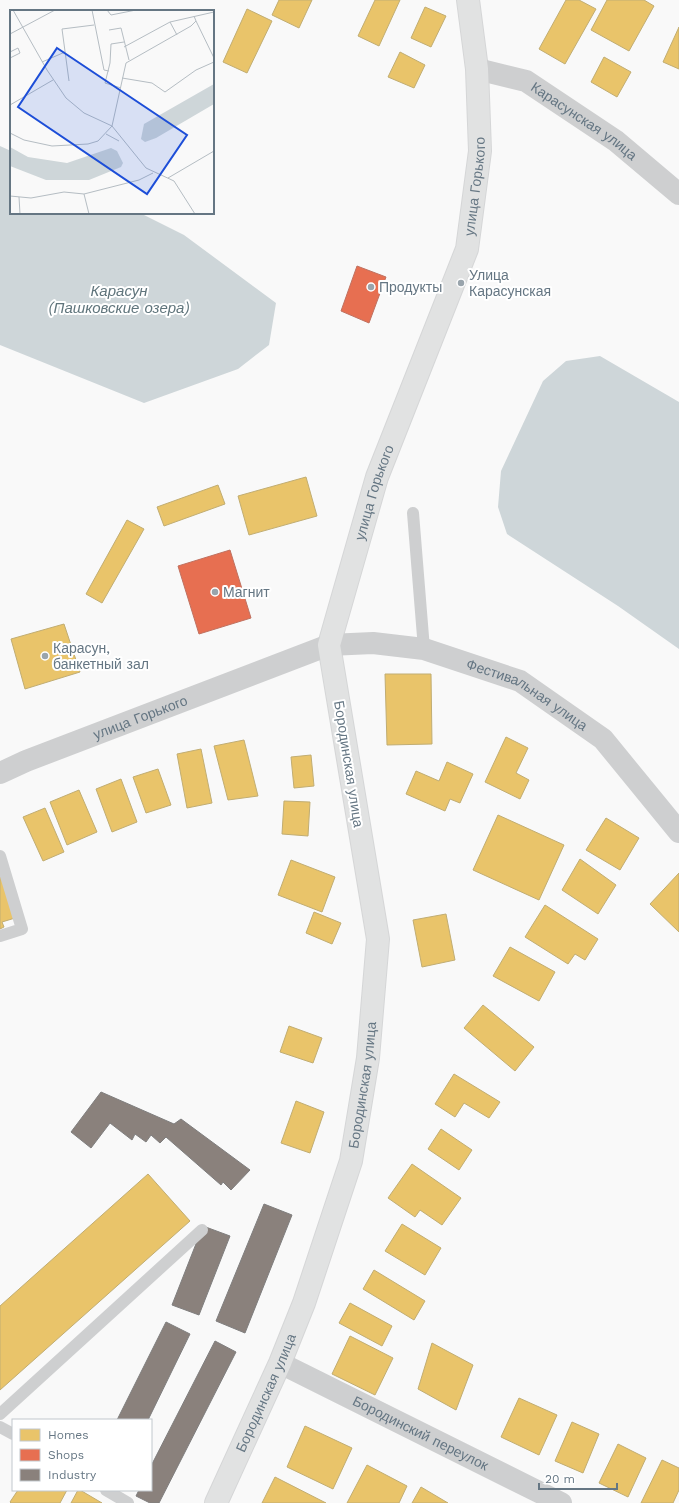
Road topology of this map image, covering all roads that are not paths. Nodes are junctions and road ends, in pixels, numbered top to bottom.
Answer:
1 (468, 0) edge
2 (477, 69) junction
3 (679, 194) edge
4 (413, 513) dead end
5 (329, 645) junction
6 (424, 649) junction
7 (0, 773) edge
8 (679, 832) edge
9 (0, 856) edge
10 (0, 936) edge
11 (202, 1230) dead end
12 (280, 1363) junction
13 (0, 1414) edge
14 (0, 1426) edge
15 (12, 1433) edge
16 (108, 1491) edge
17 (128, 1503) edge
18 (216, 1503) edge
19 (561, 1503) edge

1 - 2 main road, улица Горького
2 - 3 street, Карасунская улица
2 - 5 main road, улица Горького
4 - 6 lane
5 - 6 street, Фестивальная улица
5 - 7 street, улица Горького
5 - 12 main road, Бородинская улица
6 - 8 street, Фестивальная улица
9 - 10 lane
11 - 13 lane
12 - 18 main road, Бородинская улица
12 - 19 street, Бородинский переулок
14 - 15 lane
16 - 17 lane

